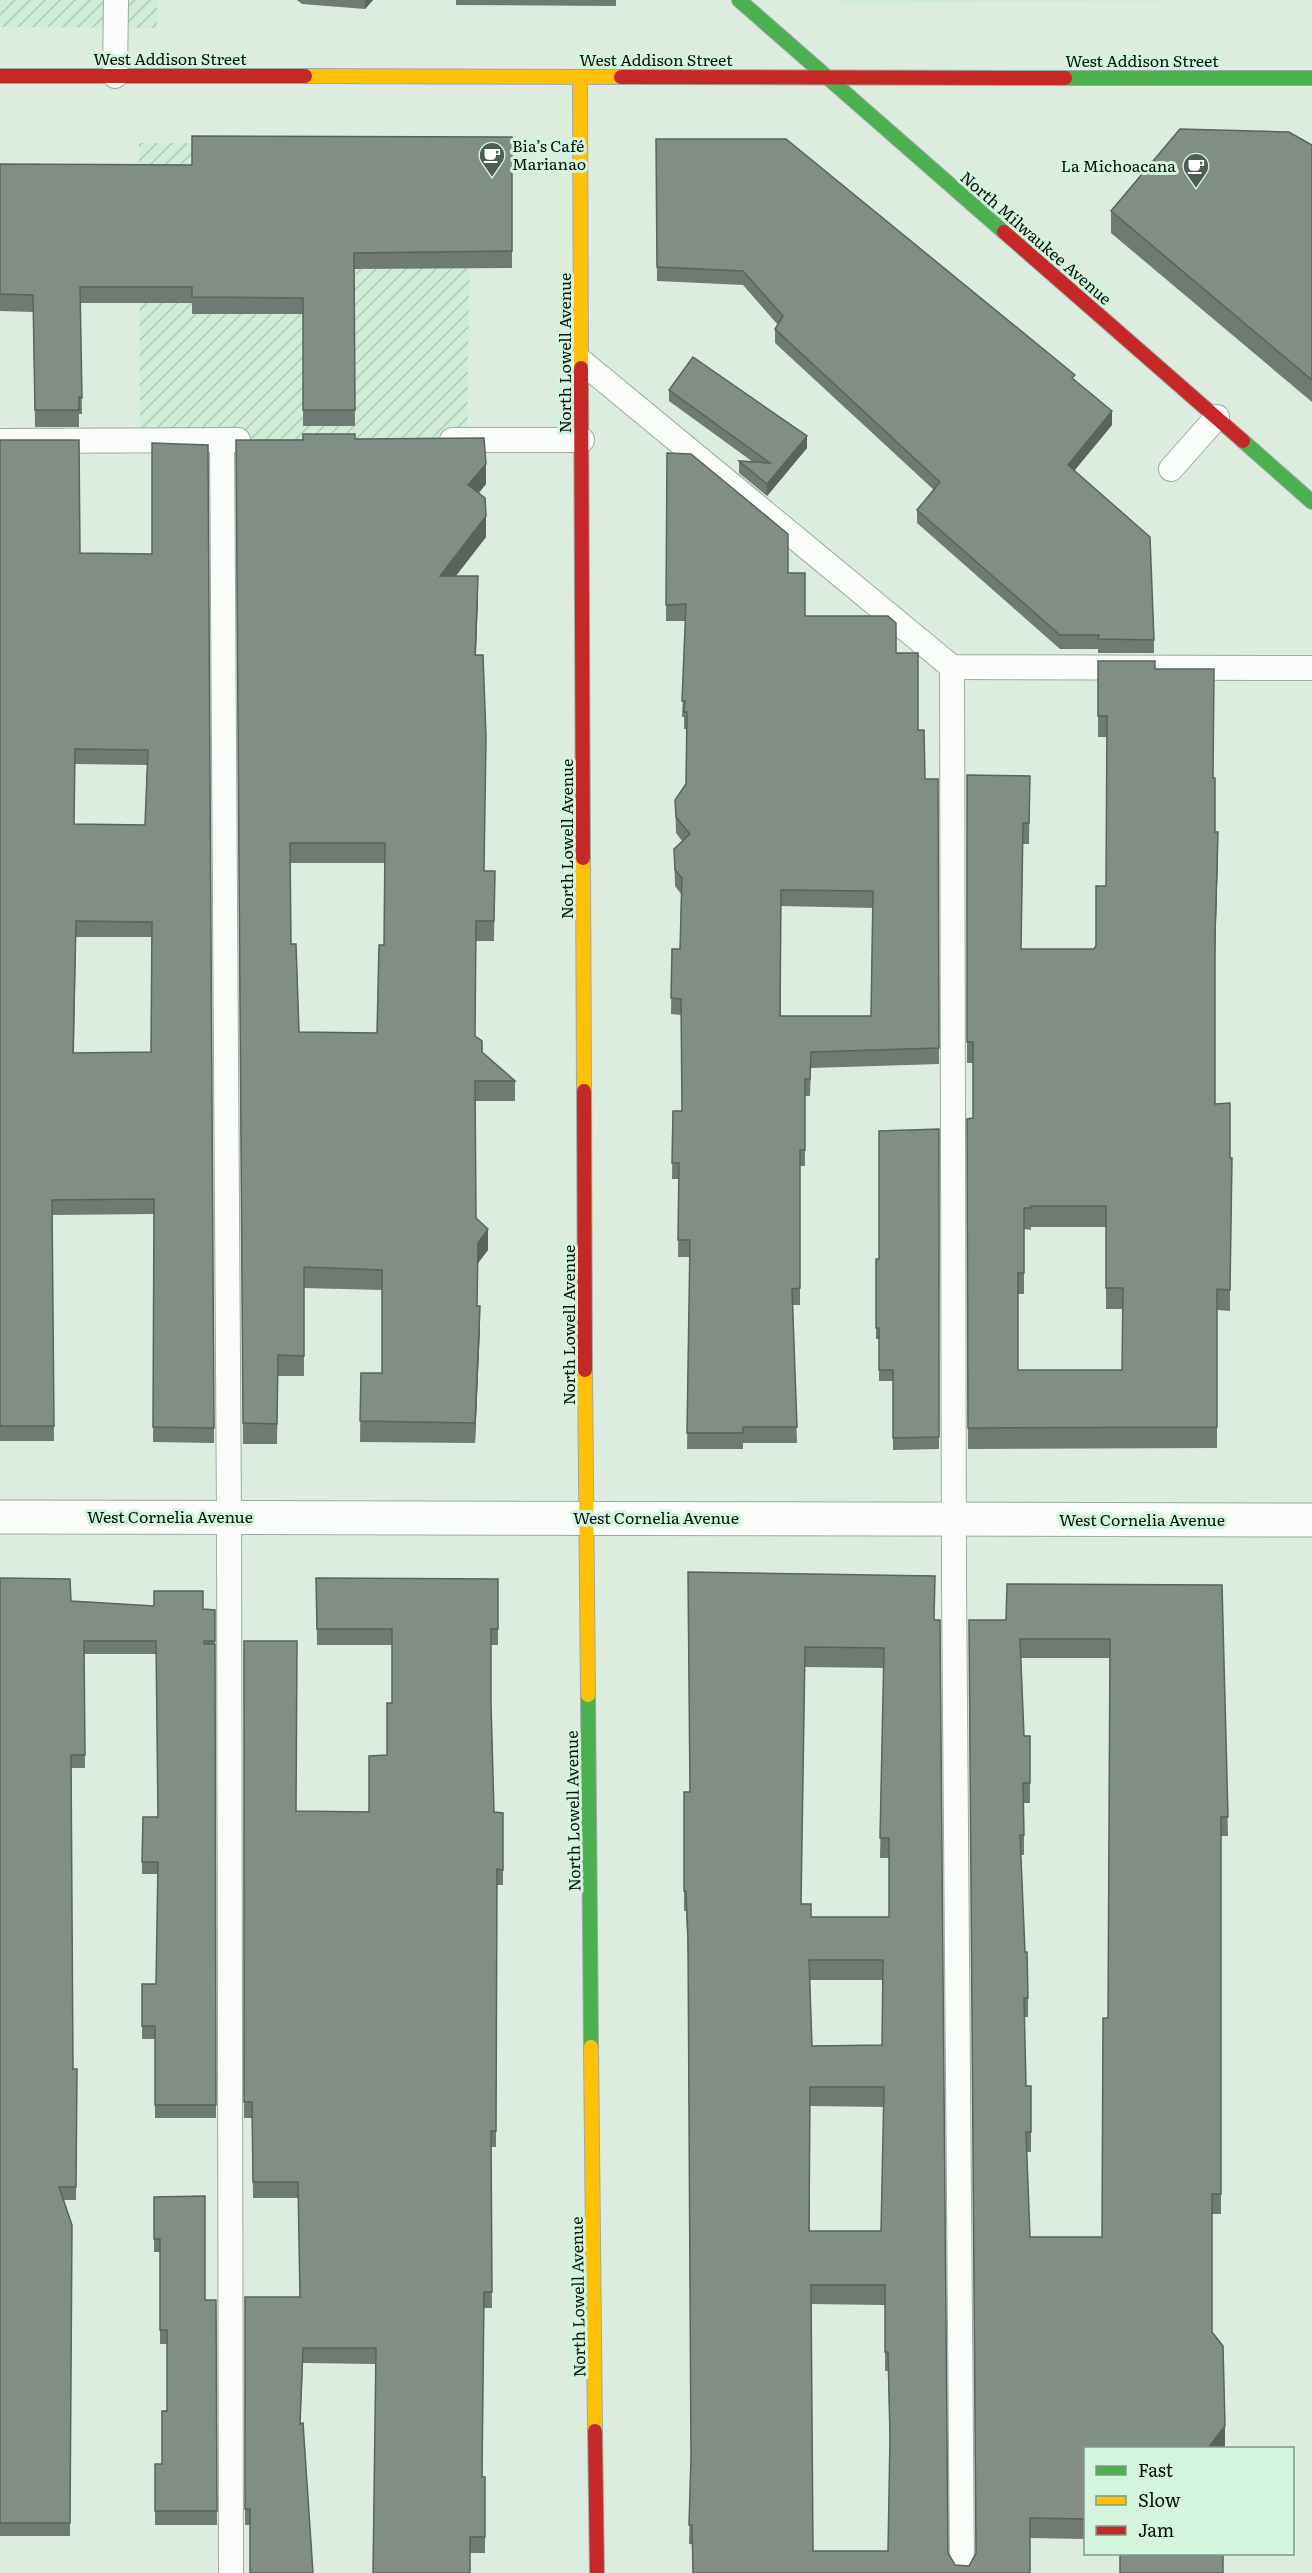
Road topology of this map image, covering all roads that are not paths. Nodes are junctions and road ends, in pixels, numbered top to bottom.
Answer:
1 (116, 0) edge
2 (739, 0) edge
3 (0, 76) edge
4 (115, 76) junction
5 (580, 76) junction
6 (825, 76) junction
7 (1312, 78) edge
8 (581, 361) junction
9 (1217, 417) junction
10 (222, 440) junction
11 (257, 440) edge
12 (432, 440) edge
13 (582, 440) junction
14 (0, 441) edge
15 (1171, 469) dead end
16 (1312, 502) edge
17 (951, 668) junction
18 (1312, 668) edge
19 (0, 1517) edge
20 (229, 1517) junction
21 (586, 1518) junction
22 (954, 1519) junction
23 (1312, 1520) edge
24 (231, 2573) edge
25 (597, 2573) edge
26 (962, 2573) edge

1 - 4 lane
2 - 6 street, North Milwaukee Avenue
3 - 4 street, West Addison Street
4 - 5 street, West Addison Street
5 - 6 street, West Addison Street
5 - 8 street, North Lowell Avenue
6 - 7 street, West Addison Street
6 - 9 street, North Milwaukee Avenue
8 - 13 street, North Lowell Avenue
8 - 17 lane
9 - 15 lane
9 - 16 street, North Milwaukee Avenue
10 - 11 lane
10 - 14 lane
10 - 20 lane
12 - 13 lane
13 - 21 street, North Lowell Avenue
17 - 18 lane
17 - 22 lane
19 - 20 street, West Cornelia Avenue
20 - 21 street, West Cornelia Avenue
20 - 24 lane
21 - 22 street, West Cornelia Avenue
21 - 25 street, North Lowell Avenue
22 - 23 street, West Cornelia Avenue
22 - 26 lane

